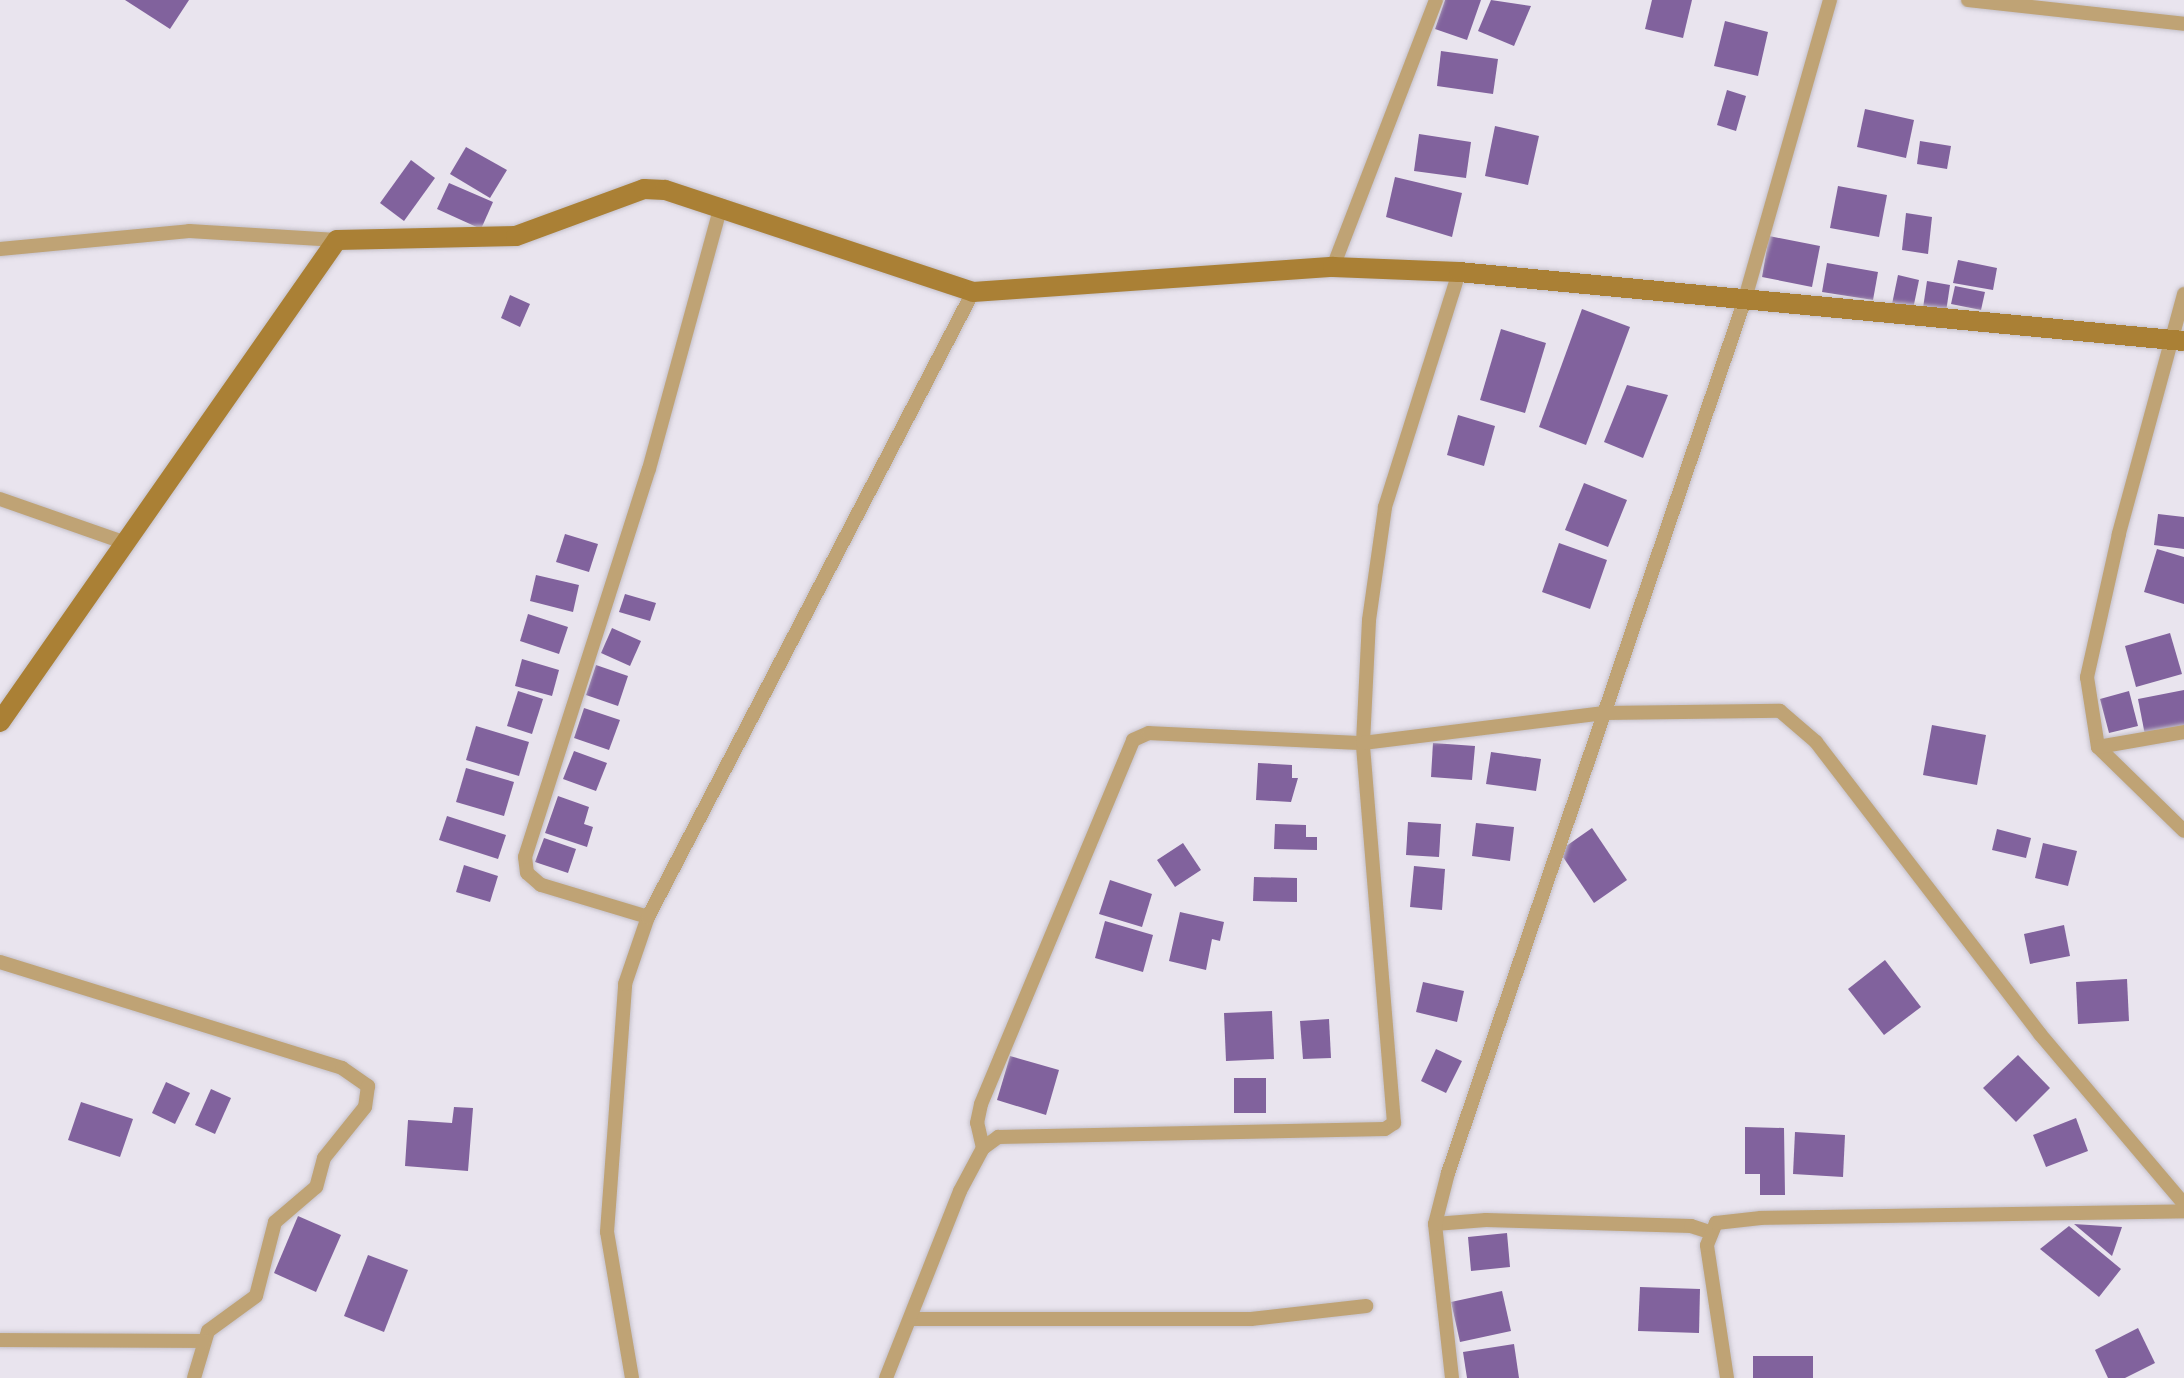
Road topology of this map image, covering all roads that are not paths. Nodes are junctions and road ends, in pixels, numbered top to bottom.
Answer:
1 (1436, 0) edge
2 (1830, 0) edge
3 (1968, 0) edge
4 (2184, 24) edge
5 (721, 206) junction
6 (337, 240) junction
7 (0, 249) edge
8 (1333, 267) junction
9 (1459, 272) junction
10 (973, 292) junction
11 (2184, 294) edge
12 (1744, 302) junction
13 (2179, 341) edge
14 (0, 499) edge
15 (123, 542) junction
16 (1604, 713) junction
17 (0, 722) edge
18 (2184, 732) edge
19 (1363, 743) junction
20 (2098, 747) junction
21 (2184, 831) edge
22 (648, 917) junction
23 (0, 962) edge
24 (983, 1148) junction
25 (2184, 1204) edge
26 (2184, 1211) edge
27 (1435, 1224) junction
28 (1709, 1232) junction
29 (1366, 1306) dead end
30 (910, 1319) junction
31 (0, 1340) edge
32 (204, 1341) junction
33 (194, 1378) edge
34 (632, 1378) edge
35 (886, 1378) edge
36 (1452, 1378) edge
37 (1727, 1378) edge

1 - 8 street
2 - 12 street
3 - 4 street
5 - 6 street
5 - 10 street
5 - 22 street
6 - 7 street
6 - 15 street
8 - 9 street
8 - 10 street
9 - 12 street
9 - 19 street
10 - 22 street
11 - 13 street
12 - 13 street
12 - 16 street
13 - 20 street
14 - 15 street
15 - 17 street
16 - 19 street
16 - 25 street
16 - 27 street
18 - 20 street
19 - 24 street
19 - 24 street
20 - 21 street
22 - 34 street
23 - 32 street
24 - 30 street
26 - 28 street
27 - 28 street
27 - 36 street
28 - 37 street
29 - 30 street
30 - 35 street
31 - 32 street
32 - 33 street

